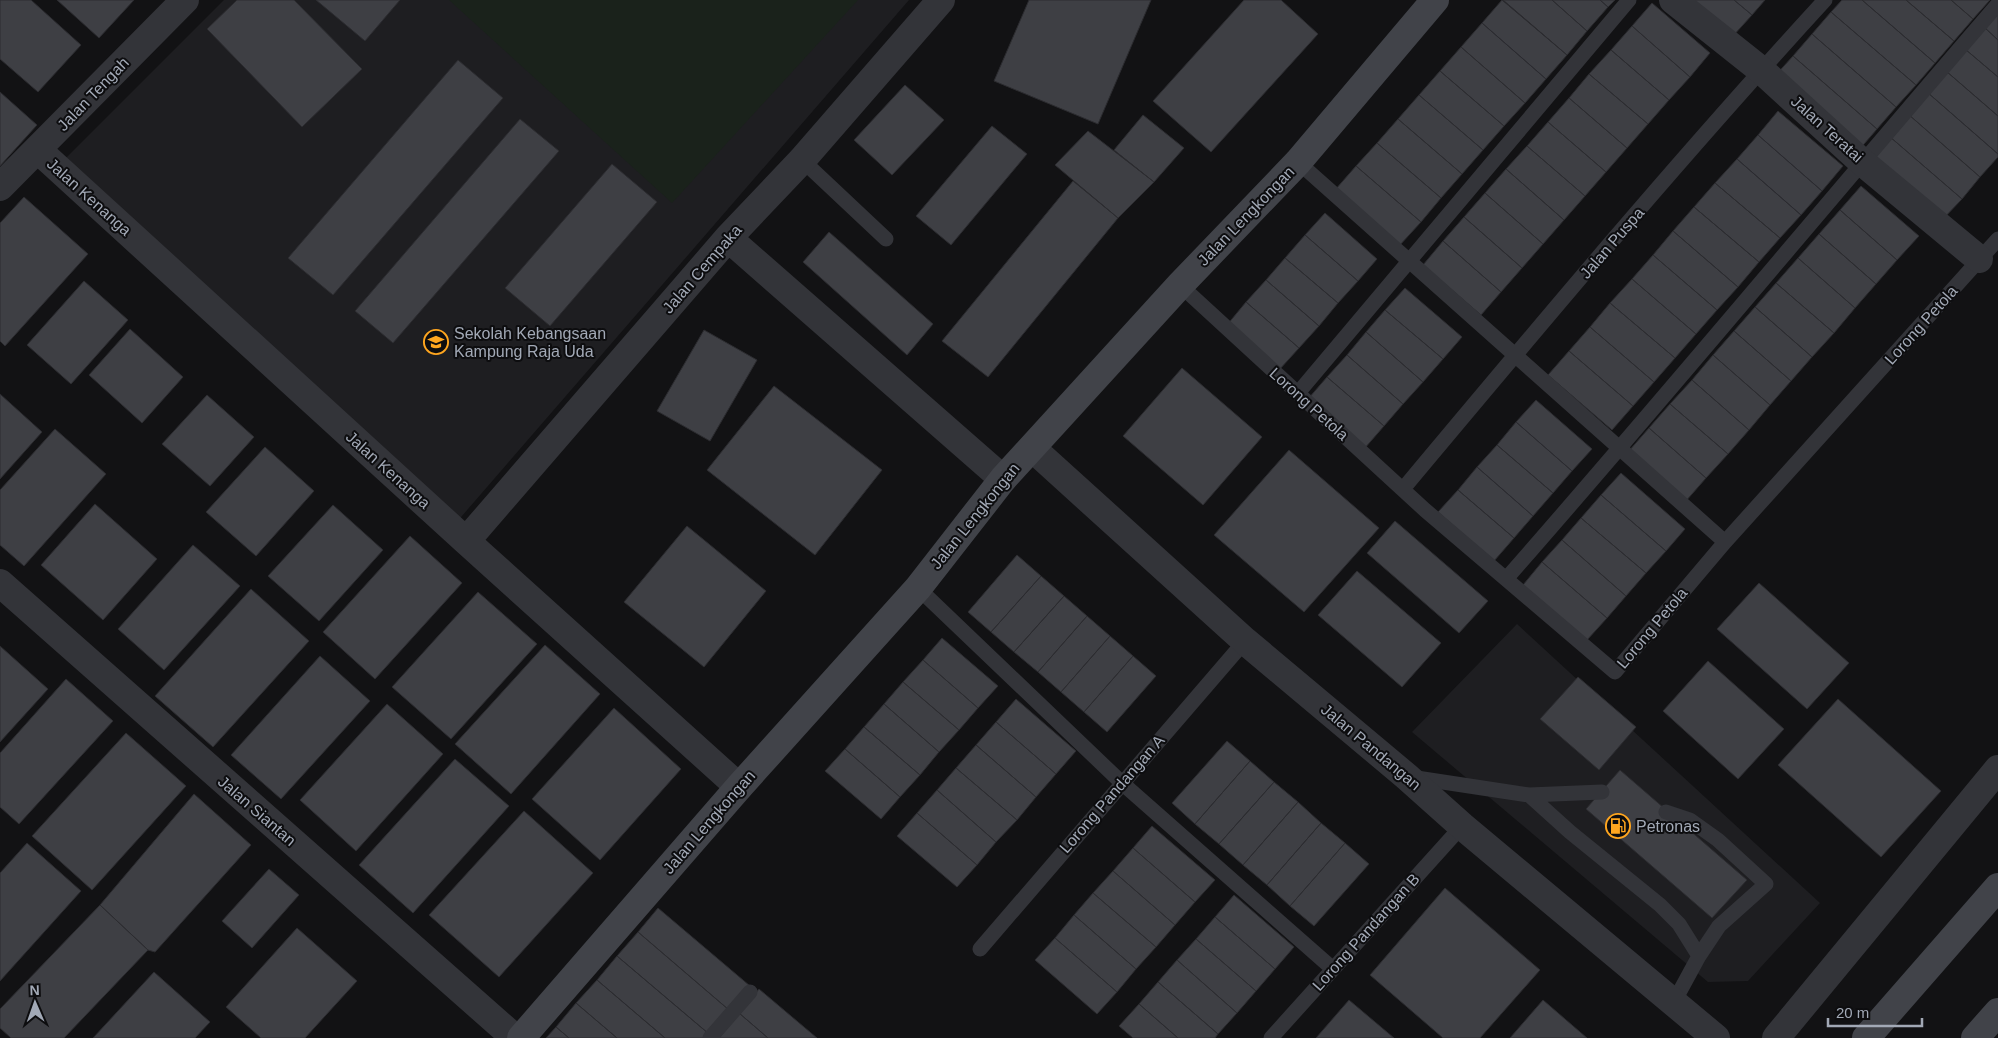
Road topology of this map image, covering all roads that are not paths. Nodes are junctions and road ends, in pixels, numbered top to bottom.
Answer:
1 (185, 0) edge
2 (941, 0) edge
3 (1435, 0) edge
4 (1629, 0) edge
5 (1674, 0) edge
6 (1825, 0) edge
7 (1998, 4) edge
8 (1761, 70) junction
9 (38, 150) junction
10 (802, 160) junction
11 (1298, 162) junction
12 (1862, 162) junction
13 (0, 187) edge
14 (728, 238) junction
15 (886, 239) dead end
16 (1998, 239) edge
17 (1979, 259) junction
18 (1409, 262) junction
19 (1180, 285) junction
20 (1516, 354) junction
21 (1298, 393) junction
22 (1032, 448) junction
23 (1621, 449) junction
24 (1003, 479) junction
25 (1403, 489) junction
26 (466, 541) junction
27 (1725, 542) junction
28 (1506, 580) junction
29 (0, 583) edge
30 (918, 588) junction
31 (1246, 640) junction
32 (1998, 769) edge
33 (1406, 776) junction
34 (1122, 783) junction
35 (739, 787) junction
36 (1602, 792) dead end
37 (1529, 795) junction
38 (1666, 812) dead end
39 (1462, 826) junction
40 (1998, 887) edge
41 (980, 949) dead end
42 (1699, 956) junction
43 (1333, 968) junction
44 (750, 992) dead end
45 (1674, 1002) junction
46 (1998, 1012) edge
47 (515, 1038) edge
48 (521, 1038) edge
49 (710, 1038) edge
50 (1271, 1038) edge
51 (1716, 1038) edge
52 (1776, 1038) edge
53 (1866, 1038) edge
54 (1975, 1038) edge

1 - 9 street, Jalan Tengah
2 - 10 street, Jalan Cempaka
3 - 11 street, Jalan Lengkongan
4 - 18 lane
5 - 8 street, Jalan Teratai
6 - 8 lane, Jalan Puspa
7 - 12 lane
8 - 12 street, Jalan Teratai
8 - 20 lane, Jalan Puspa
9 - 13 street, Jalan Tengah
9 - 26 street, Jalan Kenanga
10 - 14 street, Jalan Cempaka
10 - 15 lane
11 - 18 lane
11 - 19 street, Jalan Lengkongan
12 - 17 street, Jalan Teratai
12 - 23 lane
14 - 24 street
14 - 26 street, Jalan Cempaka
16 - 17 lane, Lorong Petola
17 - 27 lane, Lorong Petola
18 - 20 lane
18 - 21 lane
19 - 21 lane, Lorong Petola
19 - 22 street, Jalan Lengkongan
20 - 23 lane
20 - 25 lane, Jalan Puspa
21 - 25 lane, Lorong Petola
22 - 24 street, Jalan Lengkongan
22 - 31 street, Jalan Pandangan
23 - 27 lane
23 - 28 lane
24 - 30 street, Jalan Lengkongan
25 - 28 lane, Lorong Petola
26 - 35 street, Jalan Kenanga
27 - 28 lane, Lorong Petola
29 - 47 street, Jalan Siantan
30 - 34 lane
30 - 35 street, Jalan Lengkongan
31 - 33 street, Jalan Pandangan
31 - 34 lane, Lorong Pandangan A
32 - 52 street
33 - 37 lane
33 - 39 street, Jalan Pandangan
34 - 41 lane, Lorong Pandangan A
34 - 43 lane
35 - 48 street, Jalan Lengkongan
36 - 37 lane
37 - 42 lane
38 - 42 lane
39 - 43 lane, Lorong Pandangan B
39 - 45 street, Jalan Pandangan
40 - 53 street
42 - 45 lane
43 - 50 lane, Lorong Pandangan B
44 - 49 lane
45 - 51 street, Jalan Pandangan
46 - 54 street

